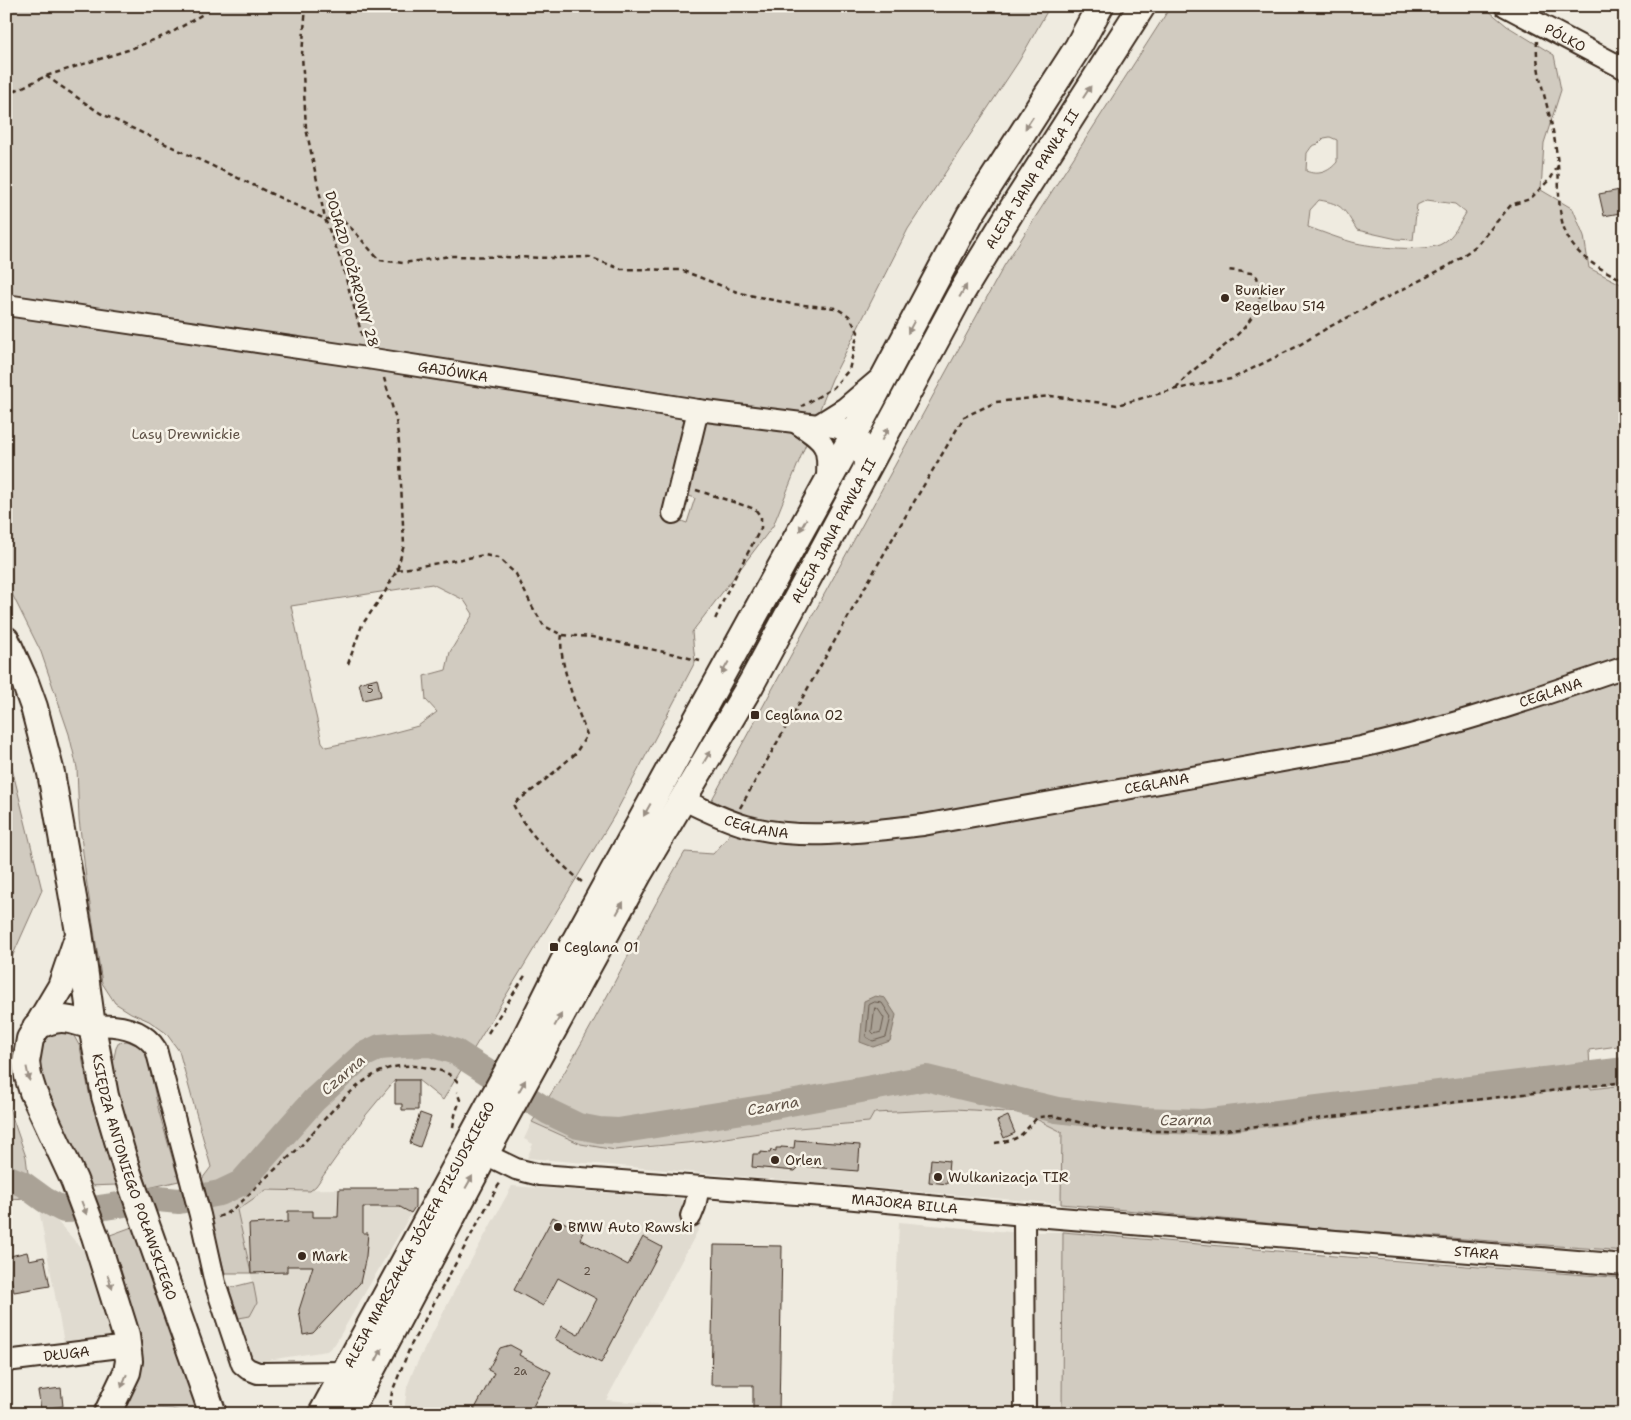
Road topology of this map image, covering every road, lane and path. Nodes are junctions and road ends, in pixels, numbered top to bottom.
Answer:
1 (306, 6) edge
2 (1100, 6) edge
3 (1142, 6) edge
4 (1505, 6) edge
5 (203, 14) dead end
6 (1538, 24) junction
7 (1625, 69) edge
8 (46, 76) junction
9 (6, 95) edge
10 (1558, 166) junction
11 (325, 219) junction
12 (1228, 270) dead end
13 (1625, 281) edge
14 (6, 305) edge
15 (372, 359) junction
16 (888, 371) junction
17 (1176, 389) junction
18 (698, 410) junction
19 (796, 423) junction
20 (818, 425) junction
21 (854, 434) junction
22 (862, 477) junction
23 (827, 483) junction
24 (680, 485) junction
25 (673, 513) dead end
26 (397, 570) junction
27 (714, 622) dead end
28 (562, 635) junction
29 (6, 640) edge
30 (700, 661) dead end
31 (348, 664) dead end
32 (1625, 667) edge
33 (692, 804) junction
34 (732, 821) junction
35 (583, 883) dead end
36 (79, 932) junction
37 (526, 974) dead end
38 (92, 1026) junction
39 (36, 1027) junction
40 (488, 1033) dead end
41 (525, 1059) junction
42 (1625, 1082) edge
43 (460, 1085) dead end
44 (501, 1104) junction
45 (995, 1143) dead end
46 (485, 1154) junction
47 (502, 1182) dead end
48 (698, 1187) junction
49 (1024, 1215) junction
50 (691, 1216) dead end
51 (201, 1221) junction
52 (1328, 1241) joint
53 (1625, 1265) edge
54 (128, 1346) junction
55 (6, 1361) edge
56 (355, 1376) junction
57 (107, 1414) edge
58 (213, 1414) edge
59 (322, 1414) edge
60 (348, 1414) edge
61 (359, 1414) edge
62 (389, 1414) edge
63 (1025, 1414) edge

1 - 11 path, DOJAZD POŻAROWY 28
2 -> 16 main road, ALEJA JANA PAWŁA II
22 -> 3 main road, ALEJA JANA PAWŁA II
4 - 6 street, PÓLKO
5 - 8 path
6 - 7 street, PÓLKO
6 - 10 path
8 - 9 path
8 - 11 path
10 - 13 path
10 - 17 path
11 - 15 path, DOJAZD POŻAROWY 28
11 - 19 path
12 - 17 path
14 - 15 street, GAJÓWKA
15 - 18 street, GAJÓWKA
15 - 26 path, DOJAZD POŻAROWY 28
16 - 20 street
16 - 21 main road, ALEJA JANA PAWŁA II
17 - 34 path
18 - 19 street, GAJÓWKA
18 - 24 street
19 - 20 street, GAJÓWKA
19 - 23 street
20 - 21 street, GAJÓWKA
21 - 22 street
21 - 23 main road, ALEJA JANA PAWŁA II
33 -> 22 main road, ALEJA JANA PAWŁA II
23 -> 41 main road, ALEJA JANA PAWŁA II
24 - 25 street
24 - 27 path
26 - 28 path
26 - 31 path, DOJAZD POŻAROWY 28
28 - 30 path
28 - 35 path
29 - 36 main road, KSIĘDZA ANTONIEGO POŁAWSKIEGO
32 - 34 street, CEGLANA
33 - 34 street, CEGLANA
41 -> 33 main road, ALEJA JANA PAWŁA II
36 - 38 main road, KSIĘDZA ANTONIEGO POŁAWSKIEGO
36 - 39 main road
37 - 40 path
38 - 39 main road
38 - 51 street
38 - 58 main road, KSIĘDZA ANTONIEGO POŁAWSKIEGO
39 -> 54 main road
41 - 44 main road, ALEJA MARSZAŁKA JÓZEFA PIŁSUDSKIEGO
42 - 45 path
43 - 51 path
44 - 46 main road, ALEJA MARSZAŁKA JÓZEFA PIŁSUDSKIEGO
44 - 56 main road, ALEJA MARSZAŁKA JÓZEFA PIŁSUDSKIEGO
46 - 48 street, MAJORA BILLA
56 -> 46 main road, ALEJA MARSZAŁKA JÓZEFA PIŁSUDSKIEGO
47 - 62 path
48 - 49 street, MAJORA BILLA
48 - 50 street
49 - 52 street, MAJORA BILLA
49 - 63 street
51 - 56 street
52 - 53 street, STARA
54 - 55 street, DŁUGA
54 -> 57 main road
56 - 59 main road, ALEJA MARSZAŁKA JÓZEFA PIŁSUDSKIEGO
56 - 60 main road, ALEJA MARSZAŁKA JÓZEFA PIŁSUDSKIEGO
56 - 61 main road

